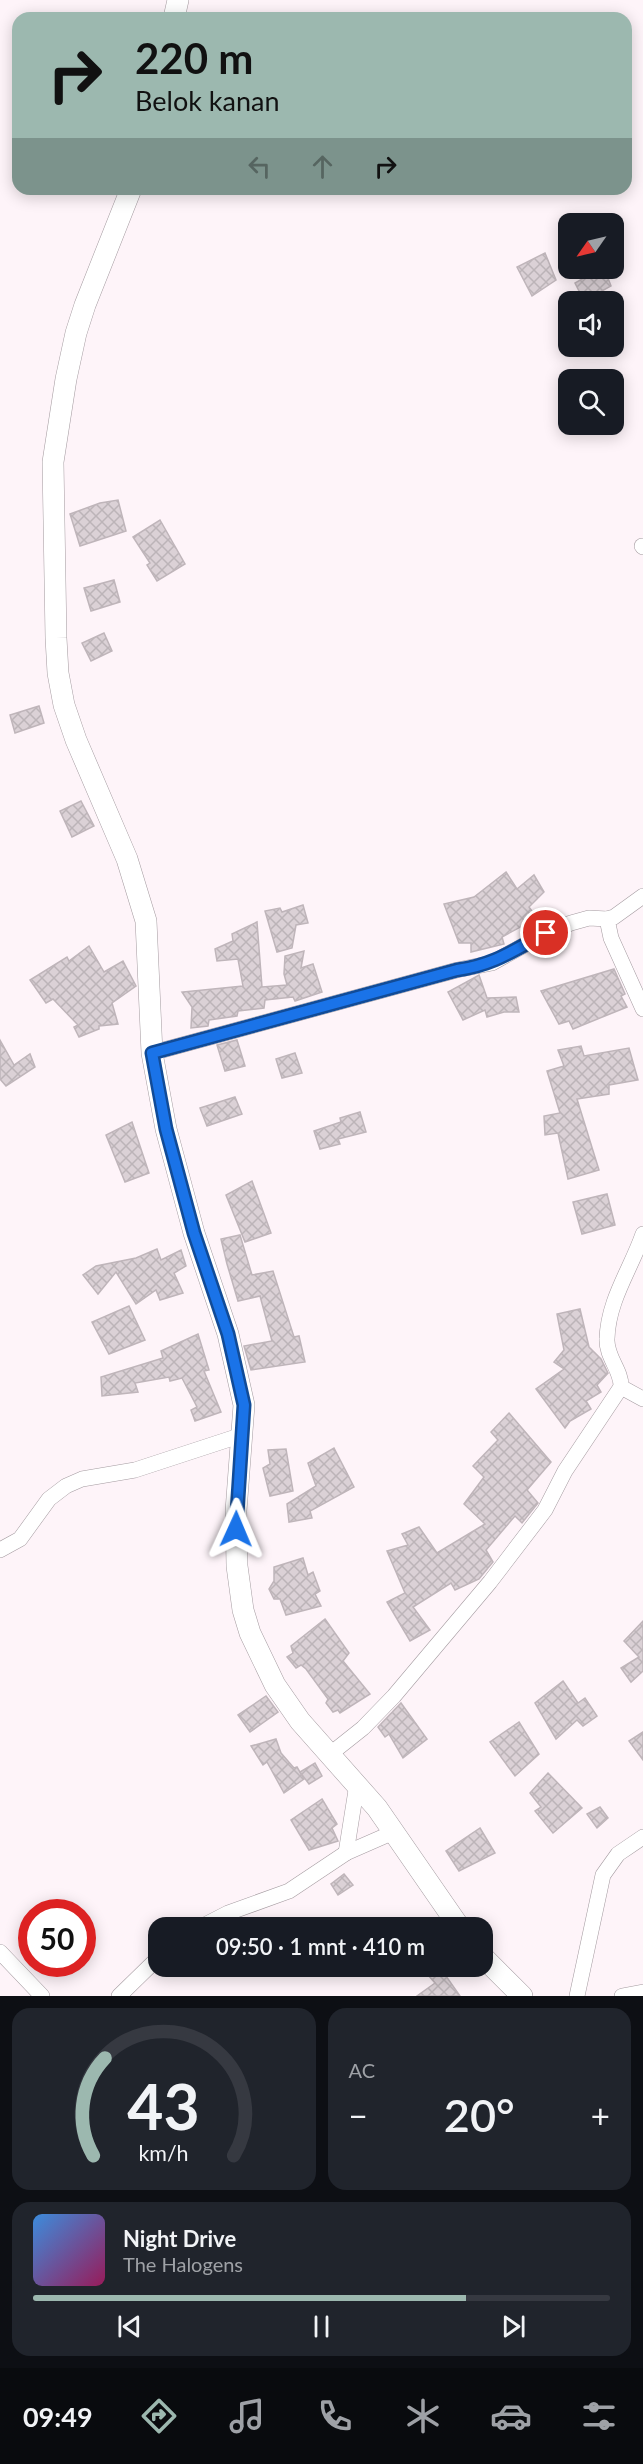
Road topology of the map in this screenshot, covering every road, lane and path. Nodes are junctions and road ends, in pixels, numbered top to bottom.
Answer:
1 (129, 195) edge
2 (643, 896) edge
3 (607, 919) junction
4 (643, 1010) edge
5 (152, 1053) junction
6 (643, 1234) edge
7 (621, 1387) junction
8 (643, 1399) edge
9 (242, 1435) junction
10 (0, 1550) edge
11 (329, 1755) junction
12 (357, 1784) junction
13 (394, 1832) junction
14 (643, 1837) edge
15 (346, 1853) junction
16 (220, 1917) edge
17 (452, 1917) edge
18 (0, 1952) edge
19 (148, 1968) edge
20 (493, 1968) edge
21 (643, 1992) edge
22 (42, 1996) edge
23 (119, 1996) edge
24 (522, 1996) edge
25 (577, 1996) edge
26 (622, 1996) edge

1 - 5 main road
2 - 3 street
3 - 4 street
3 - 5 street
5 - 9 main road
6 - 7 street
7 - 8 street
7 - 11 street
9 - 10 street
9 - 11 main road
11 - 12 main road
12 - 13 main road
12 - 15 street
13 - 15 street
13 - 17 main road
14 - 25 street
15 - 16 street
18 - 22 street
19 - 23 street
20 - 24 main road
21 - 26 street

